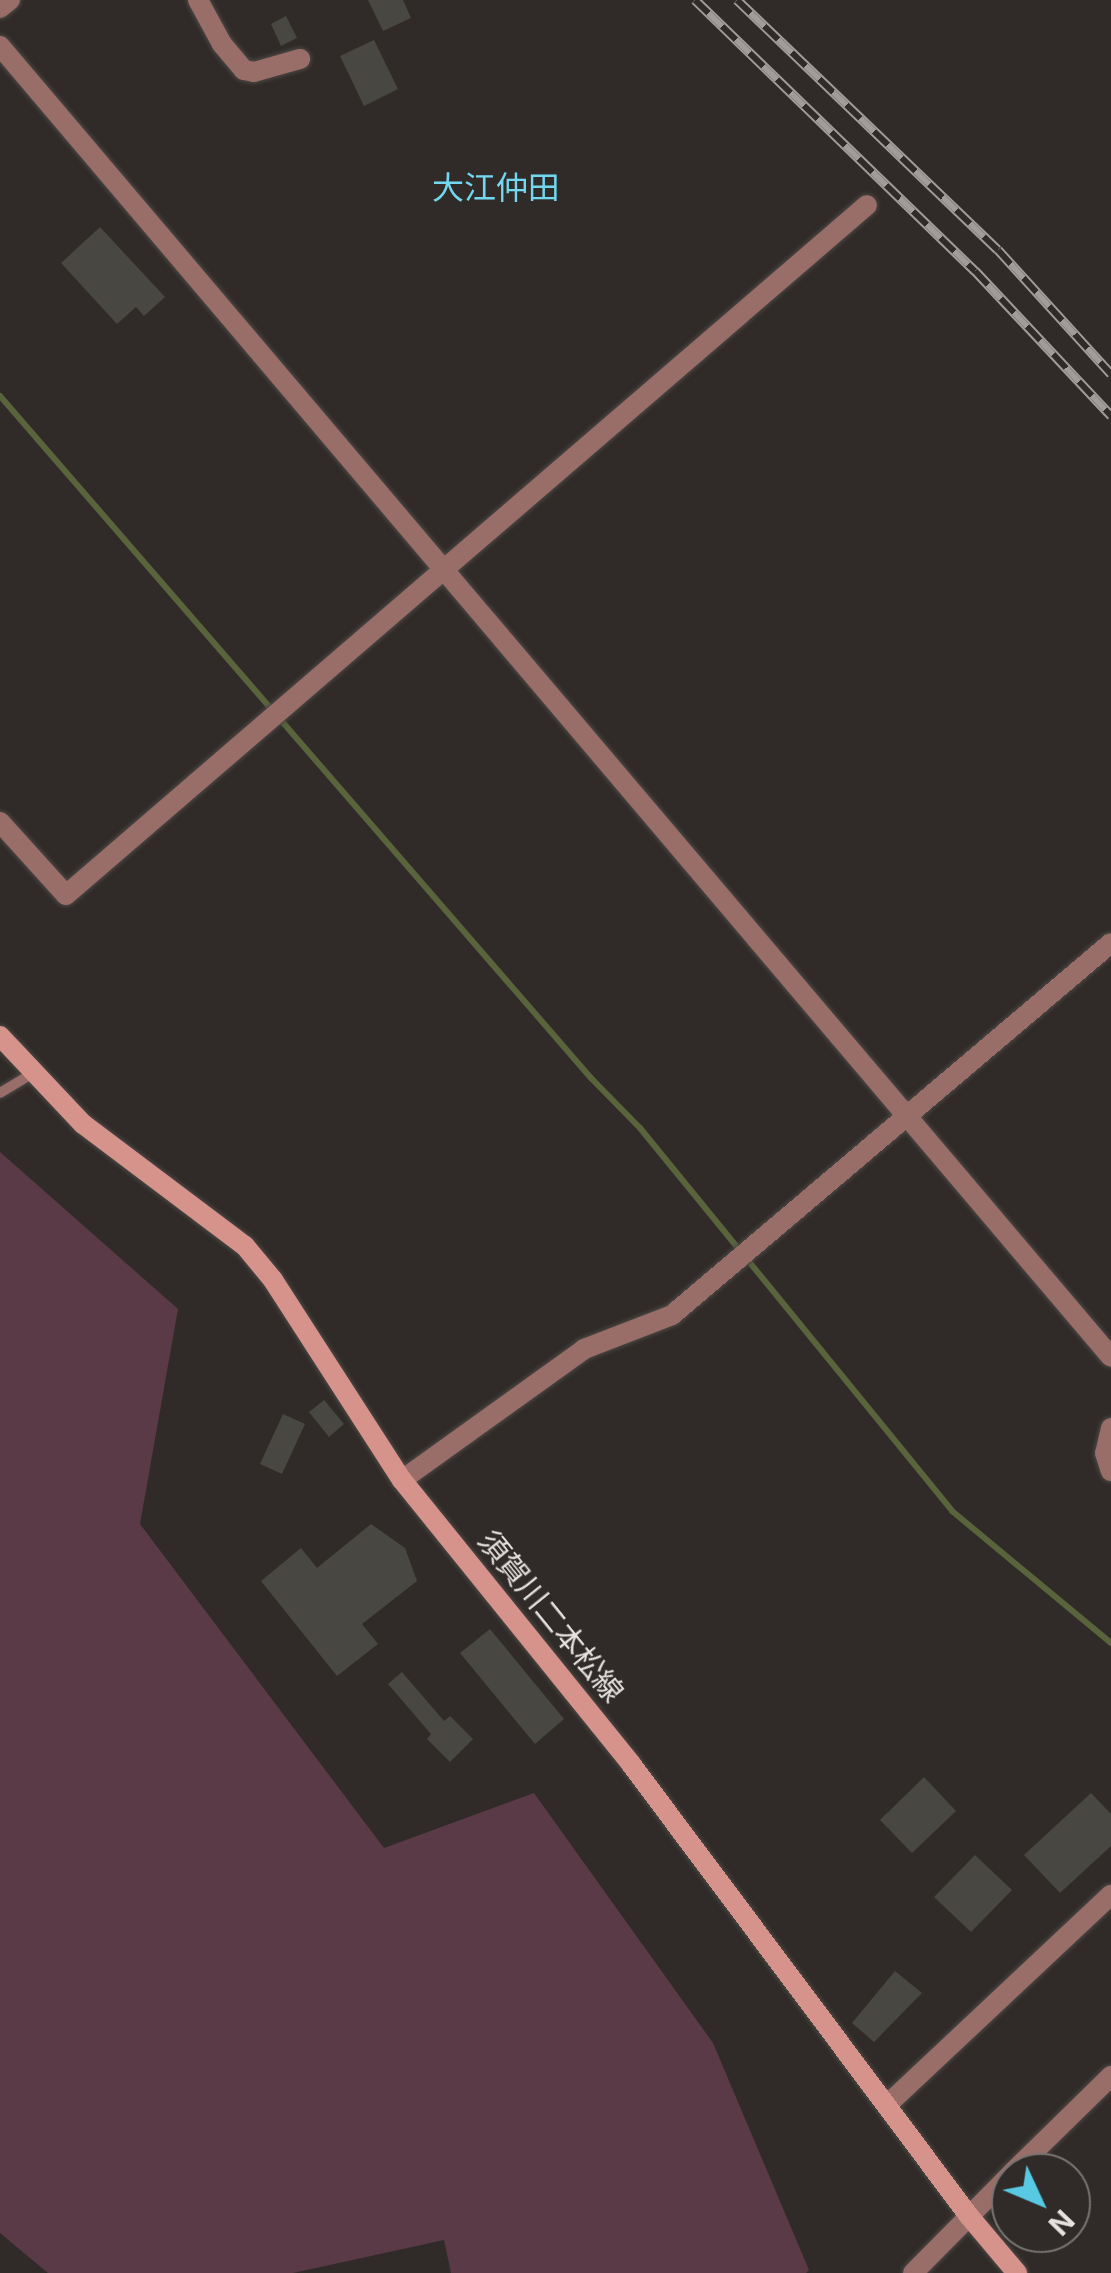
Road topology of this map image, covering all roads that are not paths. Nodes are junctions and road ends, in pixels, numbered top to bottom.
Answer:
1 (10, 0) edge
2 (201, 1) edge
3 (0, 8) edge
4 (0, 46) edge
5 (300, 59) dead end
6 (866, 204) dead end
7 (445, 571) junction
8 (0, 822) edge
9 (1111, 943) edge
10 (0, 1036) edge
11 (33, 1073) junction
12 (0, 1093) edge
13 (908, 1114) junction
14 (1111, 1358) edge
15 (1111, 1428) edge
16 (1111, 1470) edge
17 (402, 1480) junction
18 (1111, 1895) edge
19 (1111, 2076) edge
20 (887, 2105) junction
21 (1033, 2153) edge
22 (991, 2195) edge
23 (969, 2216) junction
24 (913, 2273) edge
25 (1017, 2273) edge

1 - 3 street
2 - 5 street
4 - 7 street
6 - 7 street
7 - 8 street
7 - 13 street
9 - 13 street
10 - 11 main road, 須賀川二本松線
11 - 12 lane
11 - 17 main road, 須賀川二本松線
13 - 14 street
13 - 17 street
15 - 16 street
17 - 20 main road, 須賀川二本松線
18 - 20 street
19 - 21 street
20 - 23 main road, 須賀川二本松線
22 - 23 street
23 - 24 street
23 - 25 main road, 須賀川二本松線

